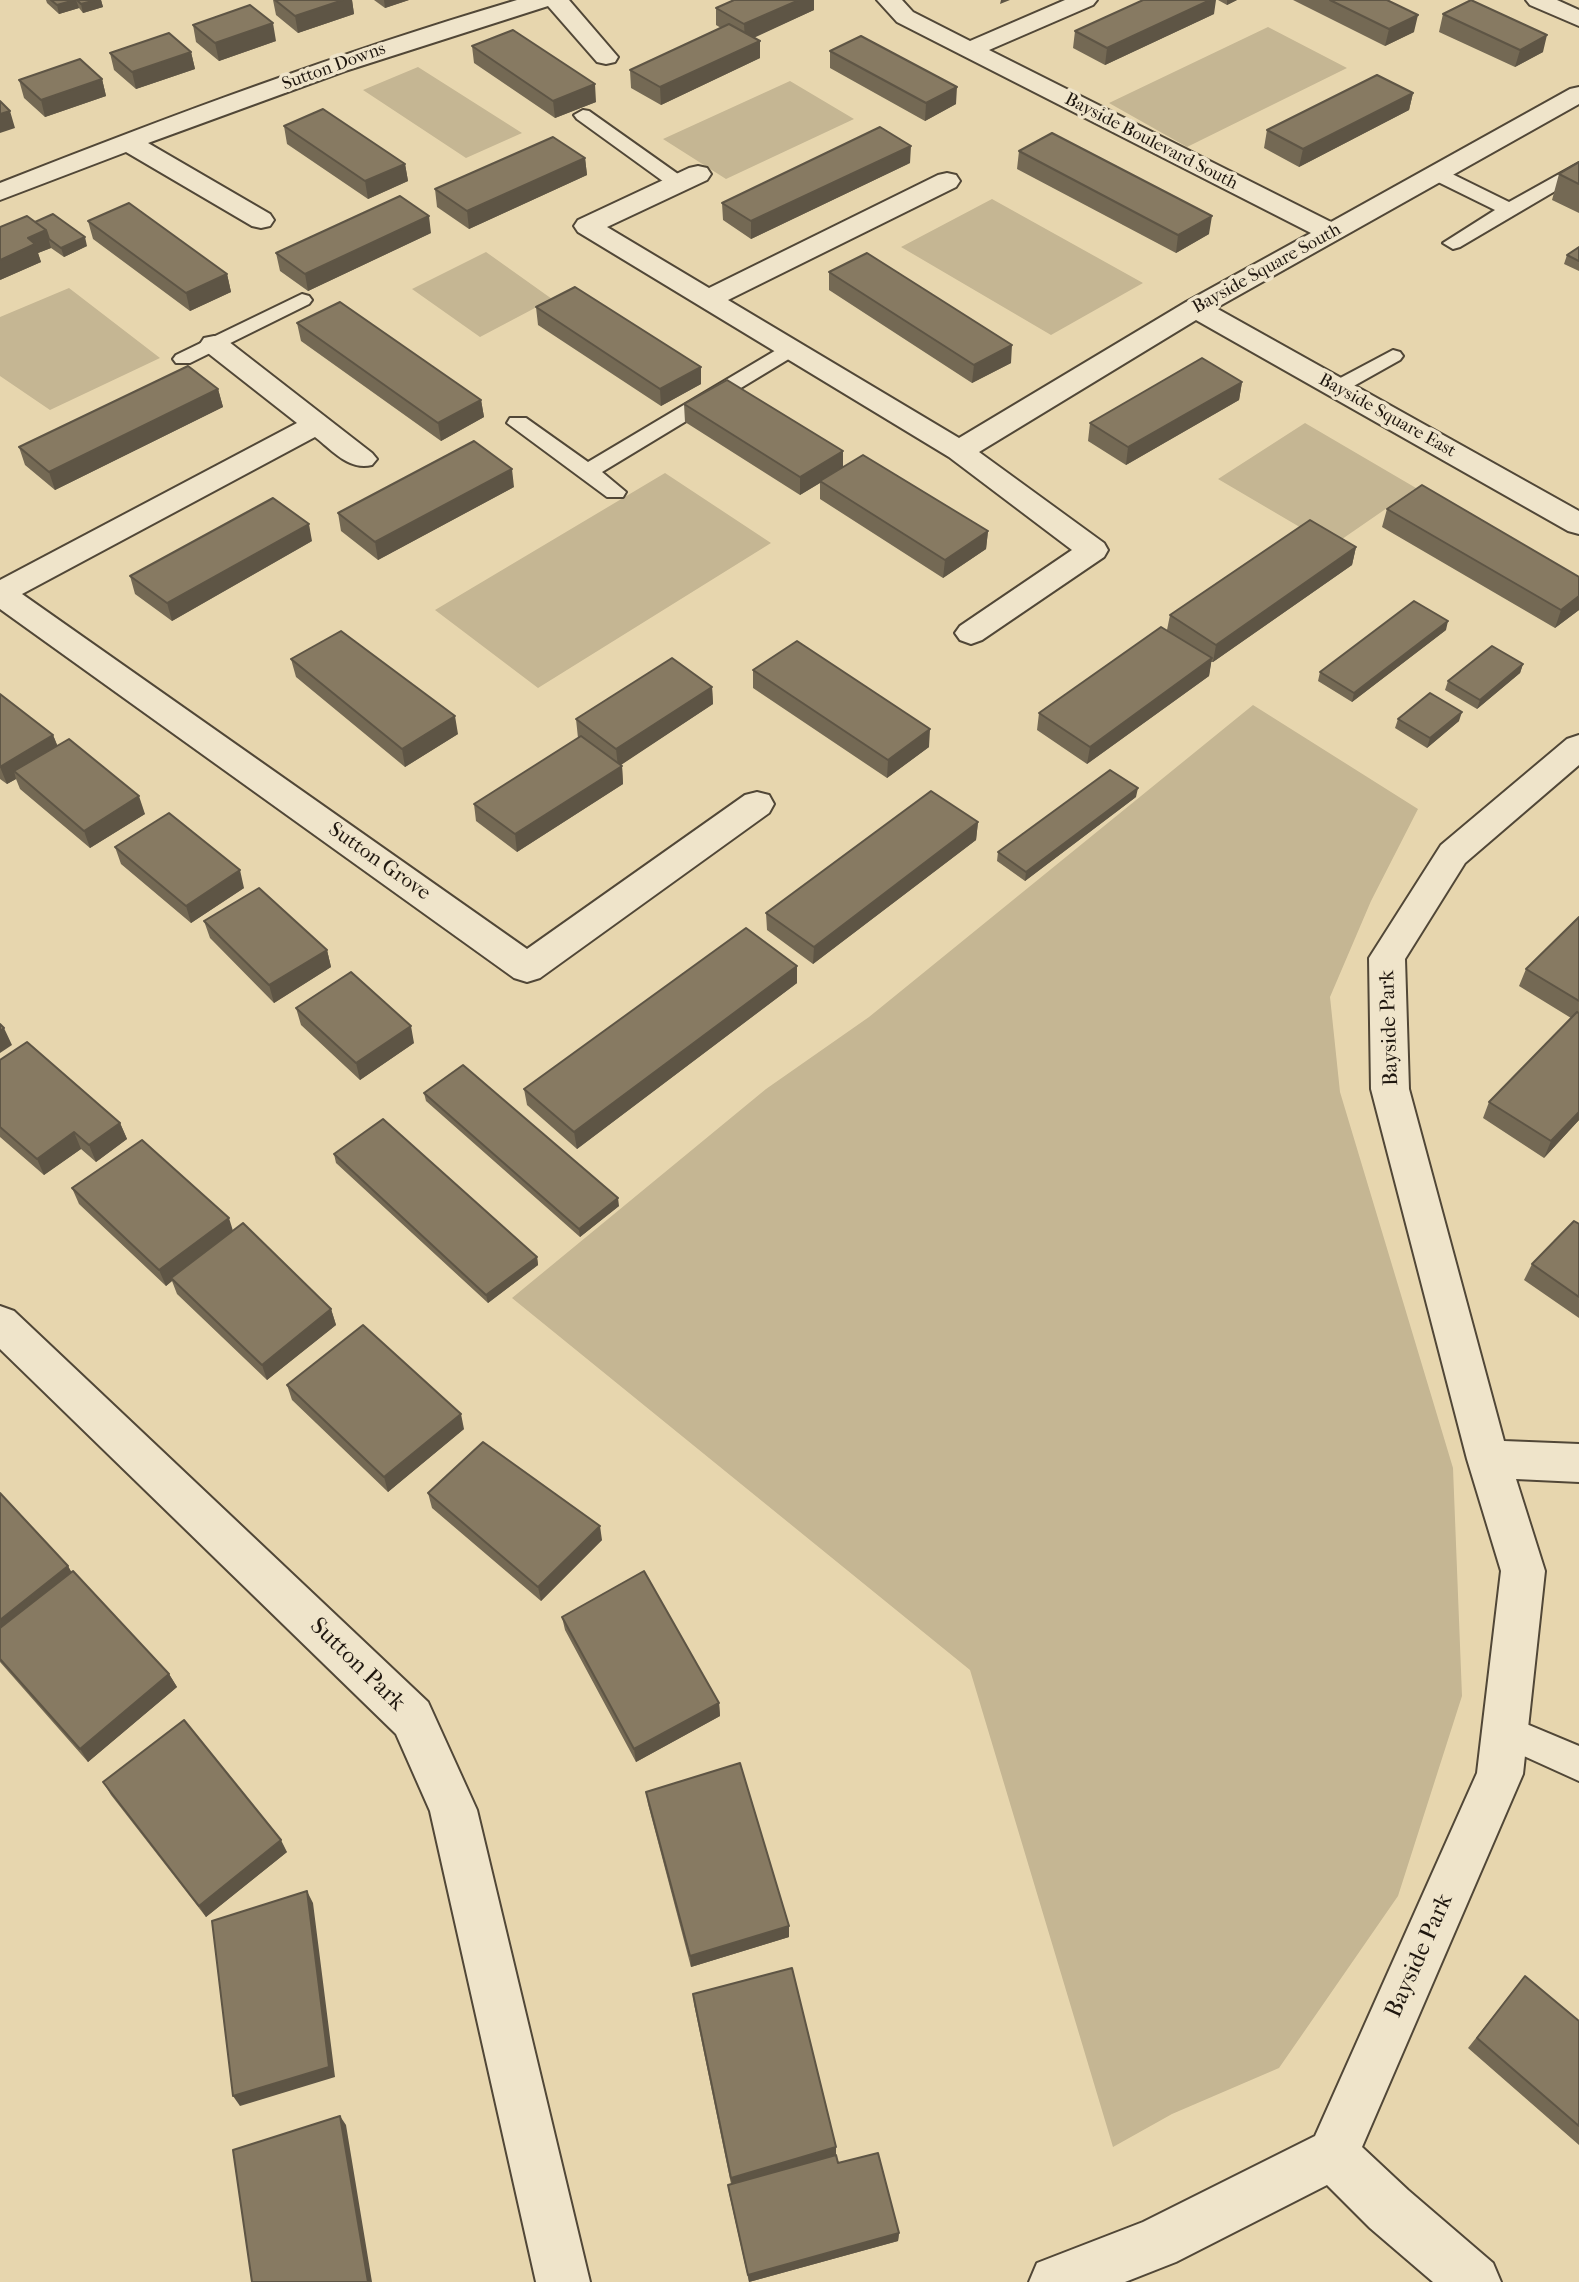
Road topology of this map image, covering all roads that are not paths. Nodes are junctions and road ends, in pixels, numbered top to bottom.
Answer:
1 (542, 0) edge
2 (556, 0) edge
3 (888, 0) edge
4 (1085, 0) edge
5 (1538, 0) edge
6 (1579, 19) edge
7 (969, 50) junction
8 (606, 57) dead end
9 (1579, 94) edge
10 (583, 116) edge
11 (128, 142) junction
12 (1579, 169) edge
13 (1437, 174) junction
14 (688, 179) joint
15 (947, 181) dead end
16 (0, 192) edge
17 (1508, 209) junction
18 (261, 220) dead end
19 (1334, 233) junction
20 (1453, 243) dead end
21 (302, 300) edge
22 (706, 300) junction
23 (1196, 308) junction
24 (214, 344) junction
25 (790, 350) junction
26 (1393, 356) dead end
27 (183, 359) dead end
28 (1336, 388) junction
29 (518, 423) dead end
30 (317, 424) junction
31 (959, 451) junction
32 (362, 459) dead end
33 (587, 472) junction
34 (615, 492) dead end
35 (1579, 524) edge
36 (0, 594) edge
37 (971, 633) dead end
38 (1579, 747) edge
39 (757, 804) dead end
40 (0, 1323) edge
41 (1488, 1459) junction
42 (1579, 1463) edge
43 (1505, 1731) junction
44 (1579, 1765) edge
45 (1333, 2154) junction
46 (563, 2282) edge
47 (1056, 2282) edge
48 (1474, 2282) edge

1 - 11 street, Sutton Downs
2 - 8 street
3 - 7 street, Bayside Boulevard South
4 - 7 street
5 - 6 street
7 - 19 street, Bayside Boulevard South
9 - 13 street, Bayside Square South
10 - 14 lane
11 - 16 street, Sutton Downs
11 - 18 street
12 - 17 lane
13 - 17 lane
13 - 19 street, Bayside Square South
14 - 22 street
15 - 22 street
17 - 20 lane
19 - 23 street, Bayside Square South
21 - 24 lane
22 - 25 street
23 - 28 street, Bayside Square East
23 - 31 street, Bayside Square South
24 - 27 lane
24 - 30 street
25 - 31 street
25 - 33 lane
26 - 28 lane
28 - 35 street, Bayside Square East
29 - 33 lane
30 - 32 street
30 - 36 street, Sutton Grove
31 - 37 street
33 - 34 lane
36 - 39 street, Sutton Grove
38 - 41 street, Bayside Park
40 - 46 street, Sutton Park
41 - 42 street
41 - 43 street, Bayside Park
43 - 44 lane
43 - 45 street, Bayside Park
45 - 47 street
45 - 48 street

